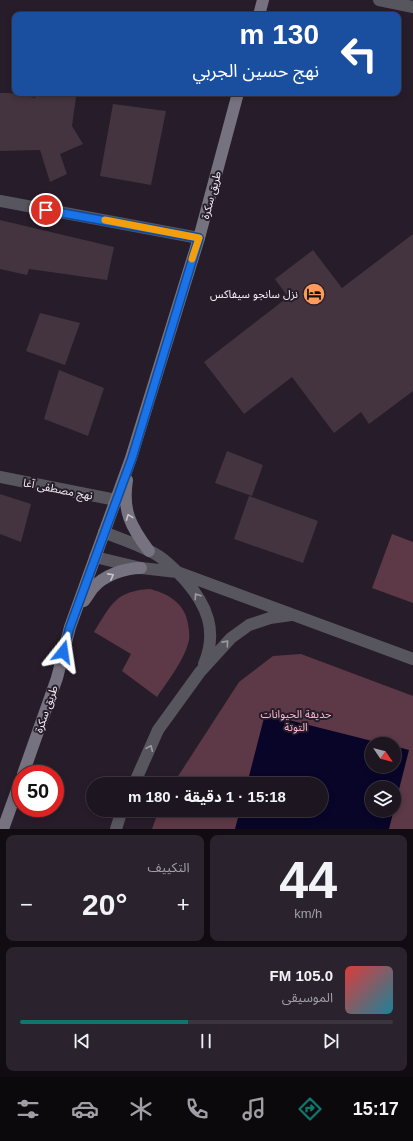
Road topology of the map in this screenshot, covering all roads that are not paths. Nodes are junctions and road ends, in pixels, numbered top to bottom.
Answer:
1 (263, 0) edge
2 (379, 0) edge
3 (413, 7) edge
4 (260, 12) edge
5 (237, 96) edge
6 (0, 201) edge
7 (199, 238) junction
8 (132, 458) junction
9 (0, 478) edge
10 (116, 500) junction
11 (104, 532) junction
12 (149, 551) junction
13 (95, 557) junction
14 (141, 568) junction
15 (177, 572) junction
16 (294, 615) junction
17 (70, 627) junction
18 (413, 659) edge
19 (200, 672) junction
20 (26, 765) edge
21 (137, 777) edge
22 (12, 804) edge
23 (120, 817) edge
24 (3, 829) edge
25 (116, 829) edge

1 - 4 main road
2 - 3 street
5 - 7 main road, طريق سكرة
6 - 7 street
7 - 8 main road, طريق سكرة
8 - 10 main road, طريق سكرة
12 -> 8 main road
9 - 10 street, نهج مصطفى آغا
10 - 11 main road, طريق سكرة
11 - 12 street
11 - 13 main road, طريق سكرة
12 - 15 street
13 - 14 street
13 - 17 main road, طريق سكرة
14 - 15 street
17 -> 14 main road
15 - 16 street
19 -> 15 street
16 - 18 street
19 -> 16 street
17 - 20 main road, طريق سكرة
21 -> 19 street
22 - 24 main road
23 - 25 street

